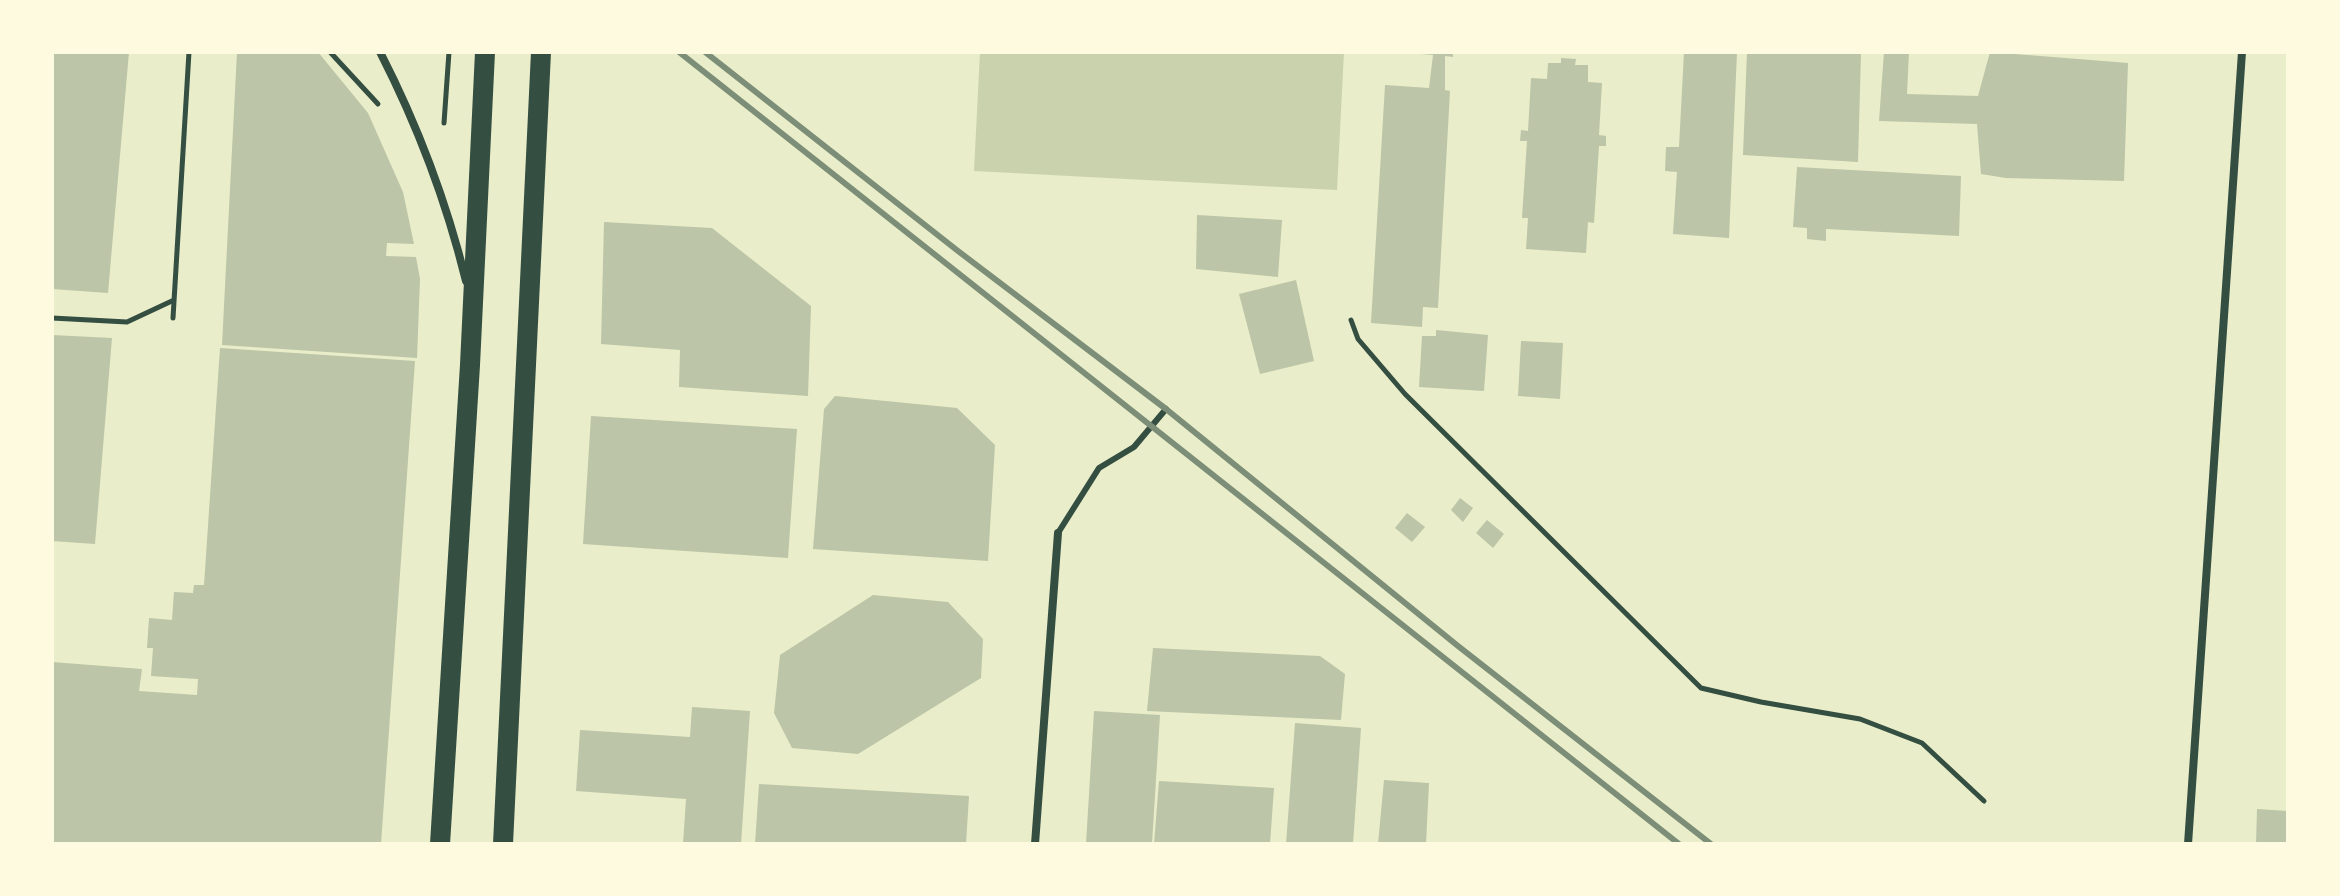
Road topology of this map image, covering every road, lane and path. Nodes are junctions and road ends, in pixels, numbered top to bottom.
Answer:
1 (189, 52) edge
2 (330, 52) edge
3 (380, 52) edge
4 (449, 52) edge
5 (485, 52) edge
6 (541, 52) edge
7 (2242, 52) edge
8 (384, 110) dead end
9 (444, 123) dead end
10 (174, 300) junction
11 (52, 318) edge
12 (173, 318) dead end
13 (1351, 320) dead end
14 (470, 365) junction
15 (1166, 409) dead end
16 (1058, 533) joint
17 (1984, 801) dead end
18 (440, 844) edge
19 (503, 844) edge
20 (1035, 844) edge
21 (2188, 844) edge

1 - 10 path
2 - 8 path
3 - 14 street
4 - 9 path
5 - 14 main road
6 - 19 main road
7 - 21 street
10 - 11 path
10 - 12 path
13 - 17 path
14 - 18 main road
15 - 16 lane
16 - 20 street

